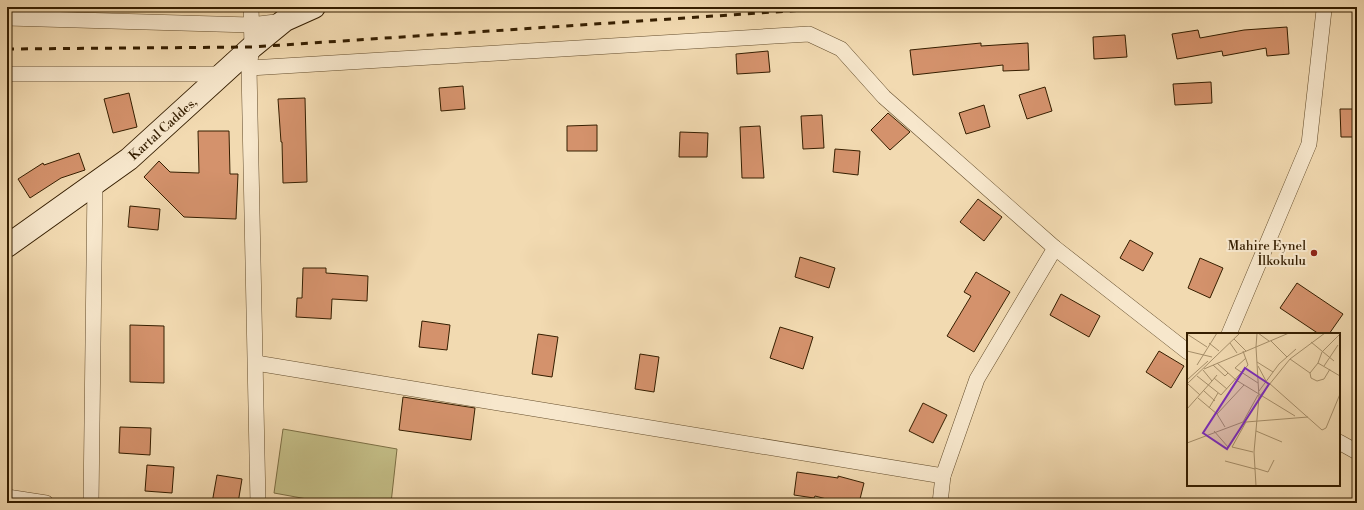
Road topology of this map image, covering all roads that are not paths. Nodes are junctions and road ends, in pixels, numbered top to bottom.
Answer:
1 (251, 7) edge
2 (314, 7) edge
3 (1324, 10) dead end
4 (7, 18) edge
5 (285, 20) junction
6 (251, 24) junction
7 (250, 58) junction
8 (7, 74) edge
9 (223, 74) junction
10 (95, 184) junction
11 (7, 246) edge
12 (1055, 248) junction
13 (1229, 333) edge
14 (1187, 351) edge
15 (256, 363) junction
16 (1340, 443) edge
17 (1357, 452) edge
18 (943, 476) junction
19 (7, 497) edge
20 (46, 503) edge
21 (91, 503) edge
22 (258, 503) edge
23 (940, 503) edge

1 - 6 street
2 - 5 main road, Kartal Caddes,
3 - 13 street
4 - 6 street
5 - 6 street
5 - 7 main road, Kartal Caddes,
6 - 7 street
7 - 9 main road, Kartal Caddes,
7 - 12 street
7 - 15 street
8 - 9 street
9 - 10 main road, Kartal Caddes,
10 - 11 main road, Kartal Caddes,
10 - 21 street
12 - 14 street
12 - 18 street
15 - 18 street
15 - 22 street
16 - 17 street
18 - 23 street
19 - 20 street

